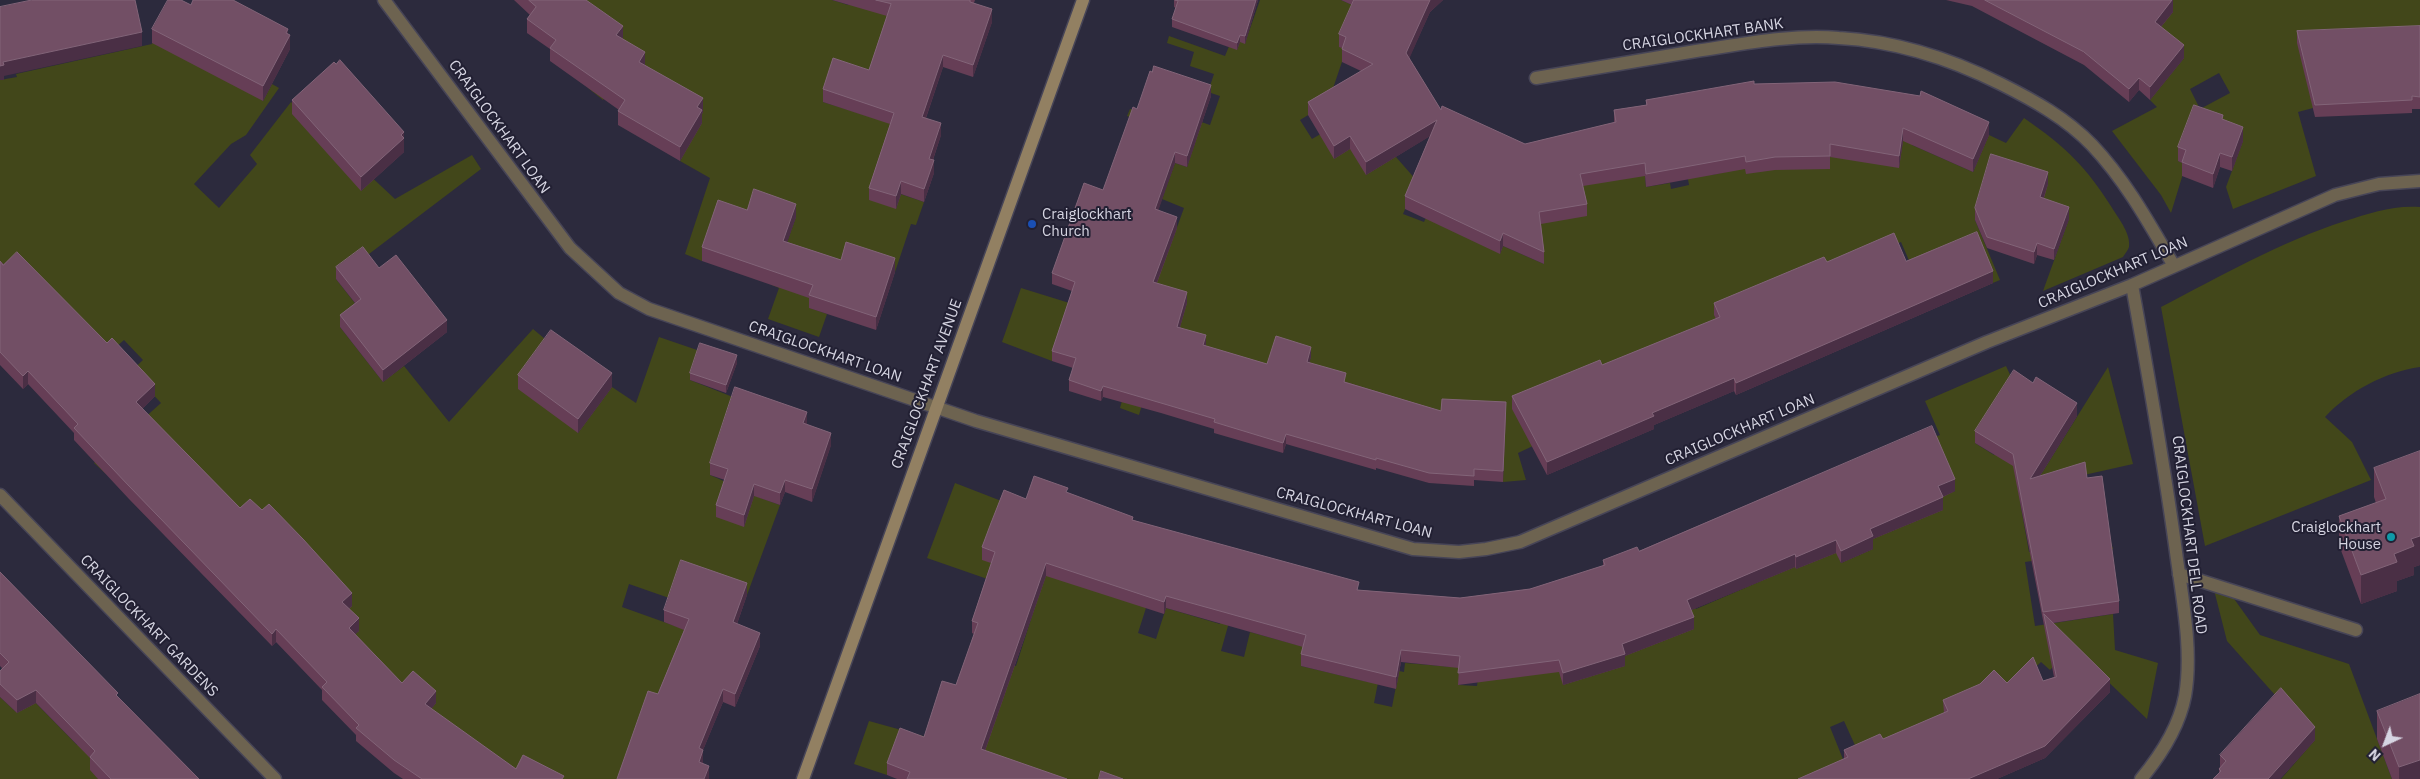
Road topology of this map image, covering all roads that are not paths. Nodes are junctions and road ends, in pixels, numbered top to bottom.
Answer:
1 (384, 0) edge
2 (1083, 0) edge
3 (1536, 78) dead end
4 (2420, 181) edge
5 (2174, 266) junction
6 (2132, 285) junction
7 (936, 406) junction
8 (0, 495) edge
9 (2179, 574) junction
10 (2356, 630) dead end
11 (275, 779) edge
12 (803, 779) edge
13 (2141, 779) edge

1 - 7 street, CRAIGLOCKHART LOAN
2 - 7 street, CRAIGLOCKHART AVENUE
3 - 5 street, CRAIGLOCKHART BANK
4 - 5 street, CRAIGLOCKHART LOAN
5 - 6 street, CRAIGLOCKHART LOAN
6 - 7 street, CRAIGLOCKHART LOAN
6 - 9 street, CRAIGLOCKHART DELL ROAD
7 - 12 street, CRAIGLOCKHART AVENUE
8 - 11 street, CRAIGLOCKHART GARDENS
9 - 10 street
9 - 13 street, CRAIGLOCKHART DELL ROAD

